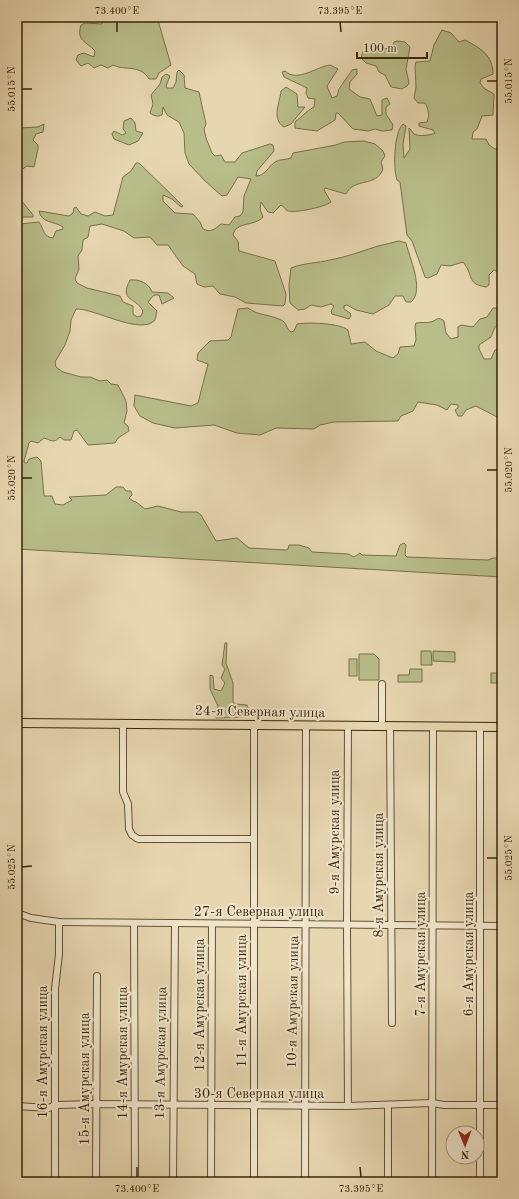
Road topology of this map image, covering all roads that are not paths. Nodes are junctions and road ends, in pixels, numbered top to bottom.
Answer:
1 (382, 684) dead end
2 (17, 723) edge
3 (123, 723) junction
4 (254, 725) junction
5 (306, 725) junction
6 (348, 726) junction
7 (382, 726) junction
8 (390, 726) junction
9 (433, 726) junction
10 (480, 727) junction
11 (502, 727) edge
12 (254, 839) junction
13 (17, 913) edge
14 (59, 922) junction
15 (134, 923) junction
16 (175, 924) junction
17 (212, 924) junction
18 (254, 924) junction
19 (305, 925) junction
20 (347, 925) junction
21 (391, 926) junction
22 (433, 926) junction
23 (481, 926) junction
24 (502, 926) edge
25 (97, 976) dead end
26 (392, 1023) dead end
27 (432, 1103) junction
28 (96, 1104) junction
29 (55, 1105) junction
30 (135, 1105) junction
31 (172, 1105) junction
32 (388, 1105) junction
33 (481, 1105) junction
34 (502, 1105) edge
35 (17, 1106) edge
36 (212, 1106) junction
37 (254, 1106) junction
38 (304, 1106) junction
39 (348, 1106) junction
40 (55, 1182) edge
41 (96, 1182) edge
42 (135, 1182) edge
43 (173, 1182) edge
44 (211, 1182) edge
45 (254, 1182) edge
46 (305, 1182) edge
47 (388, 1182) edge
48 (432, 1182) edge
49 (480, 1182) edge

1 - 7 street
2 - 3 main road, 24-я Северная улица
3 - 4 main road, 24-я Северная улица
3 - 12 street
4 - 5 main road, 24-я Северная улица
4 - 12 street, 11-я Амурская улица
5 - 6 main road, 24-я Северная улица
5 - 19 street, 10-я Амурская улица
6 - 7 main road, 24-я Северная улица
6 - 20 street, 9-я Амурская улица
7 - 8 main road, 24-я Северная улица
8 - 9 main road, 24-я Северная улица
8 - 21 street, 8-я Амурская улица
9 - 10 main road, 24-я Северная улица
9 - 22 street, 7-я Амурская улица
10 - 11 main road, 24-я Северная улица
10 - 23 street, 6-я Амурская улица
12 - 18 street, 11-я Амурская улица
13 - 14 street, 27-я Северная улица
14 - 15 street, 27-я Северная улица
14 - 29 street, 16-я Амурская улица
15 - 16 street, 27-я Северная улица
15 - 30 street, 14-я Амурская улица
16 - 17 street, 27-я Северная улица
16 - 31 street, 13-я Амурская улица
17 - 18 street, 27-я Северная улица
17 - 36 street, 12-я Амурская улица
18 - 19 street, 27-я Северная улица
18 - 37 street, 11-я Амурская улица
19 - 20 street, 27-я Северная улица
19 - 38 street, 10-я Амурская улица
20 - 21 street, 27-я Северная улица
20 - 39 street, 9-я Амурская улица
21 - 22 street, 27-я Северная улица
21 - 26 street, 8-я Амурская улица
22 - 23 street, 27-я Северная улица
22 - 27 street, 7-я Амурская улица
23 - 24 street, 27-я Северная улица
23 - 33 street, 6-я Амурская улица
25 - 28 street, 15-я Амурская улица
27 - 32 street, 30-я Северная улица
27 - 33 street, 30-я Северная улица
27 - 48 street, 7-я Амурская улица
28 - 29 street, 30-я Северная улица
28 - 30 street, 30-я Северная улица
28 - 41 street, 15-я Амурская улица
29 - 35 street, 30-я Северная улица
29 - 40 street, 16-я Амурская улица
30 - 31 street, 30-я Северная улица
30 - 42 street, 14-я Амурская улица
31 - 36 street, 30-я Северная улица
31 - 43 street, 13-я Амурская улица
32 - 39 street, 30-я Северная улица
32 - 47 street
33 - 34 street, 30-я Северная улица
33 - 49 street, 6-я Амурская улица
36 - 37 street, 30-я Северная улица
36 - 44 street, 12-я Амурская улица
37 - 38 street, 30-я Северная улица
37 - 45 street, 11-я Амурская улица
38 - 39 street, 30-я Северная улица
38 - 46 street, 10-я Амурская улица

